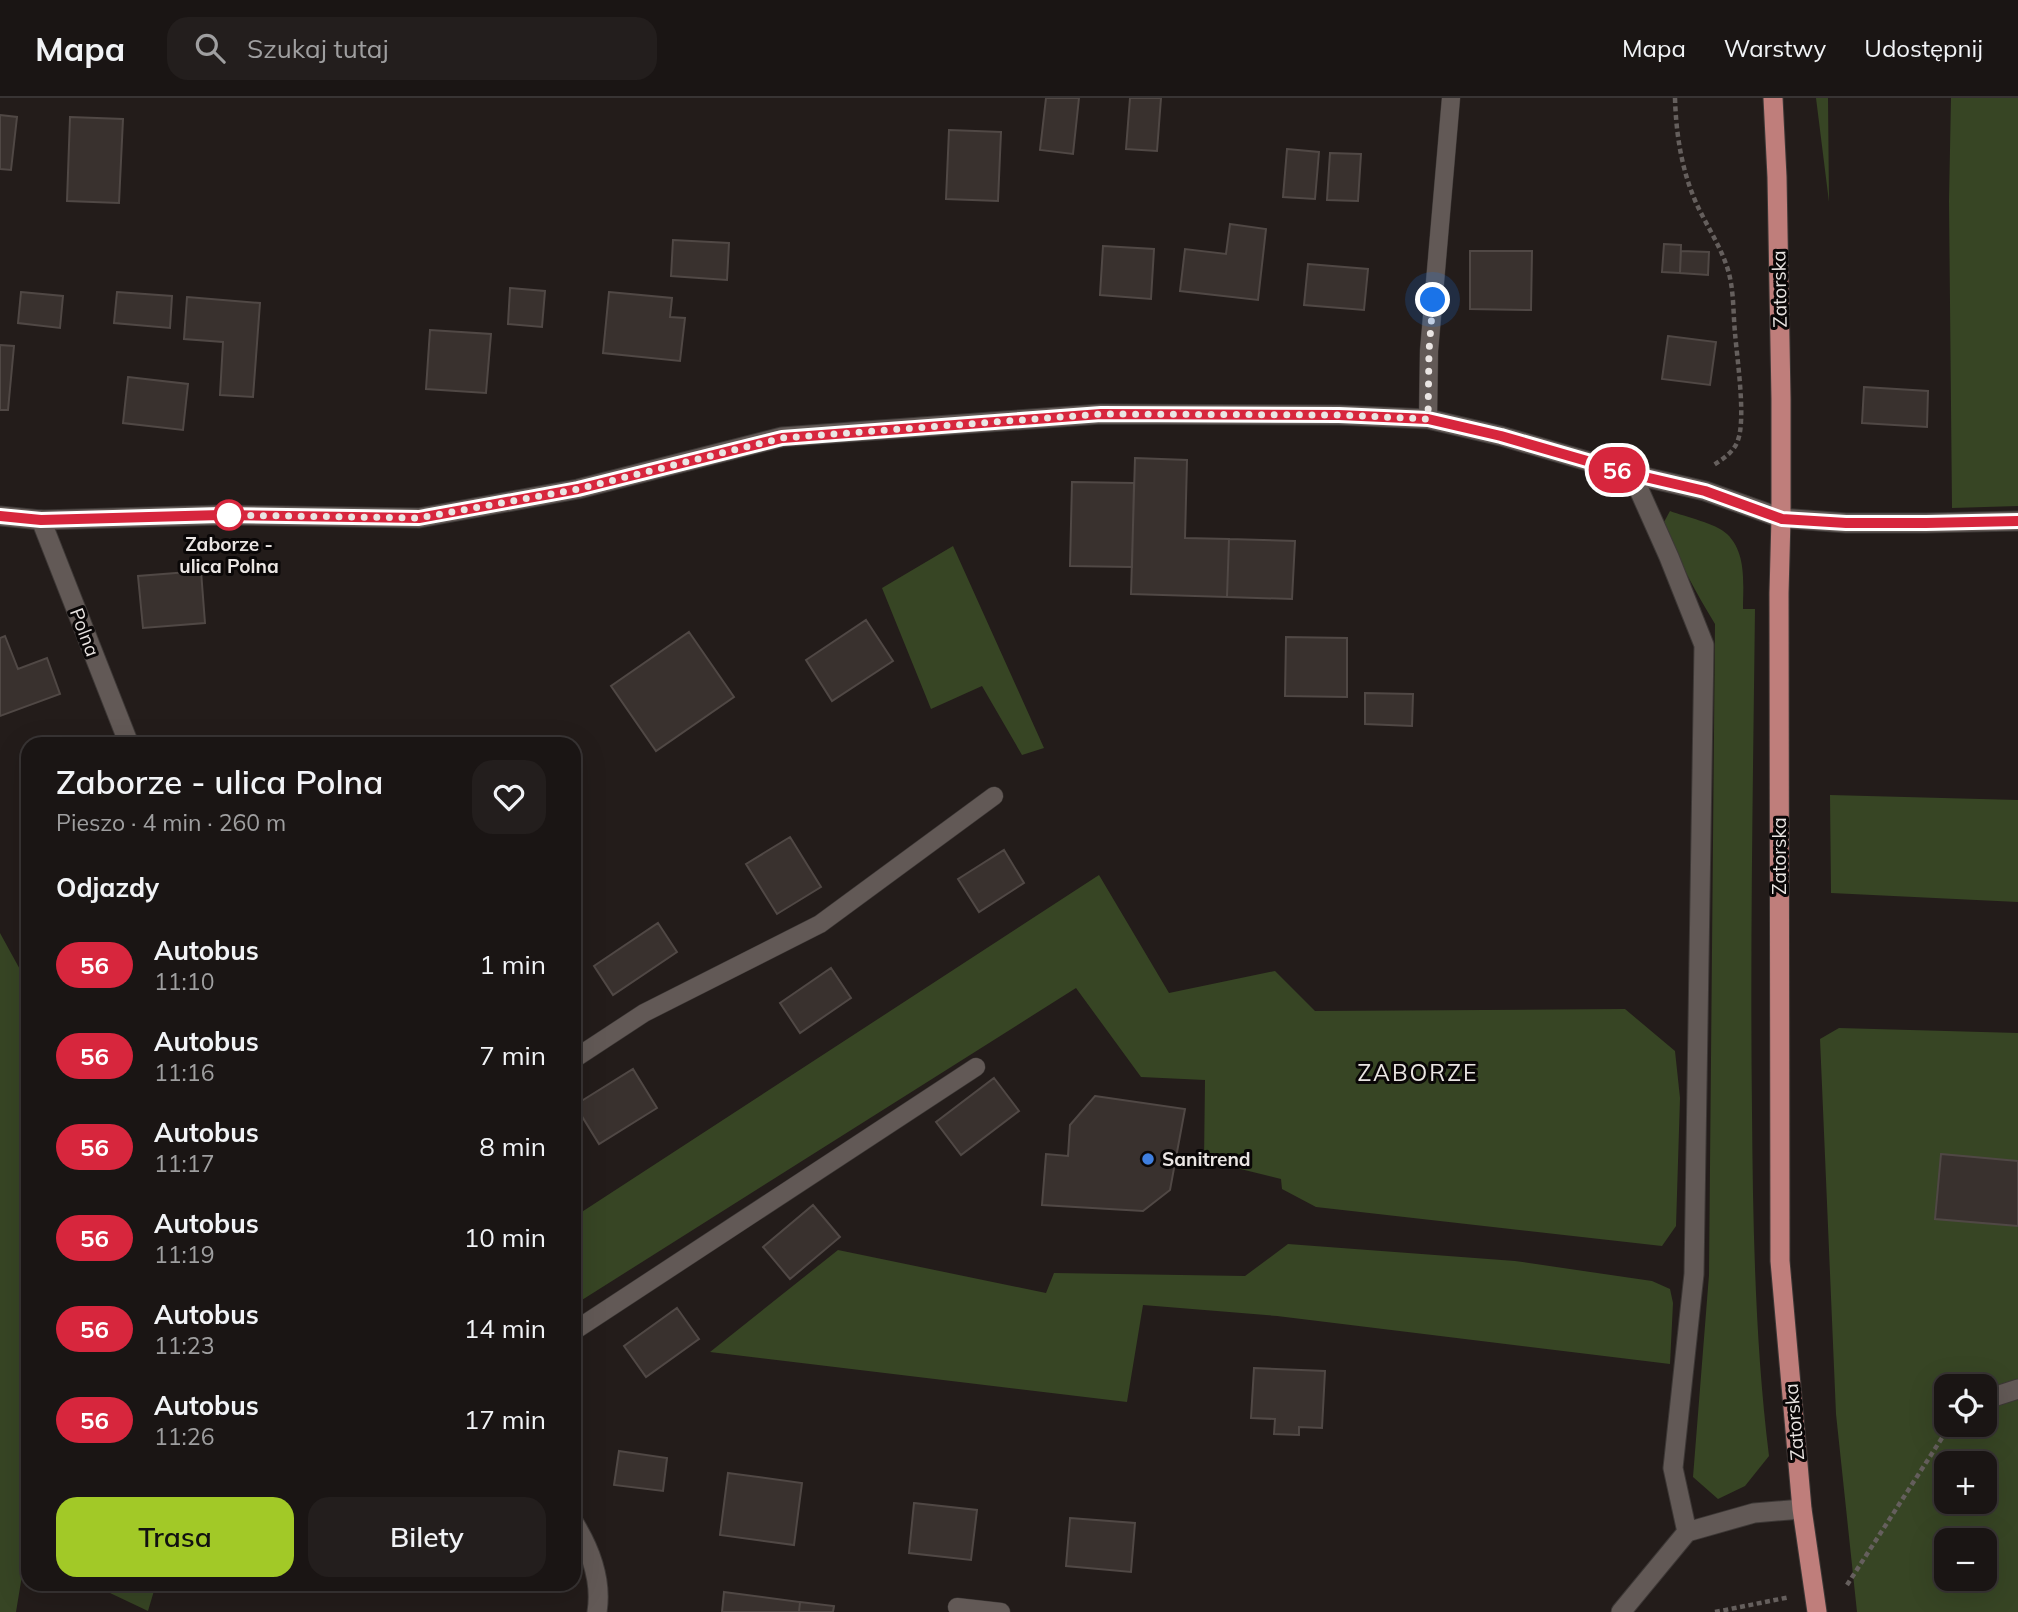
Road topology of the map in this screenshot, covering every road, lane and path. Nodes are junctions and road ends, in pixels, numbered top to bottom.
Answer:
1 (1451, 98) edge
2 (1675, 98) edge
3 (1773, 98) edge
4 (1428, 419) junction
5 (1709, 468) dead end
6 (1632, 474) junction
7 (0, 516) edge
8 (1782, 519) junction
9 (41, 520) junction
10 (2018, 521) edge
11 (126, 737) edge
12 (994, 796) dead end
13 (581, 1054) edge
14 (976, 1068) dead end
15 (581, 1326) edge
16 (2018, 1390) edge
17 (1997, 1396) edge
18 (1943, 1437) edge
19 (1802, 1509) junction
20 (1687, 1532) junction
21 (581, 1535) edge
22 (1847, 1585) dead end
23 (1791, 1597) dead end
24 (957, 1607) dead end
25 (597, 1612) edge
26 (1001, 1612) edge
27 (1621, 1612) edge
28 (1715, 1612) edge
29 (1817, 1612) edge

1 - 4 lane
2 - 5 path
3 - 8 main road, Zatorska
4 - 6 street
4 - 9 street
6 - 8 street
6 - 20 street
7 - 9 street
8 - 10 street
8 - 19 main road, Zatorska
9 - 11 street, Polna
12 - 13 lane
14 - 15 lane
16 - 17 street
18 - 22 path
19 - 20 street
19 - 29 main road, Zatorska
20 - 27 street
21 - 25 street
23 - 28 path
24 - 26 lane

